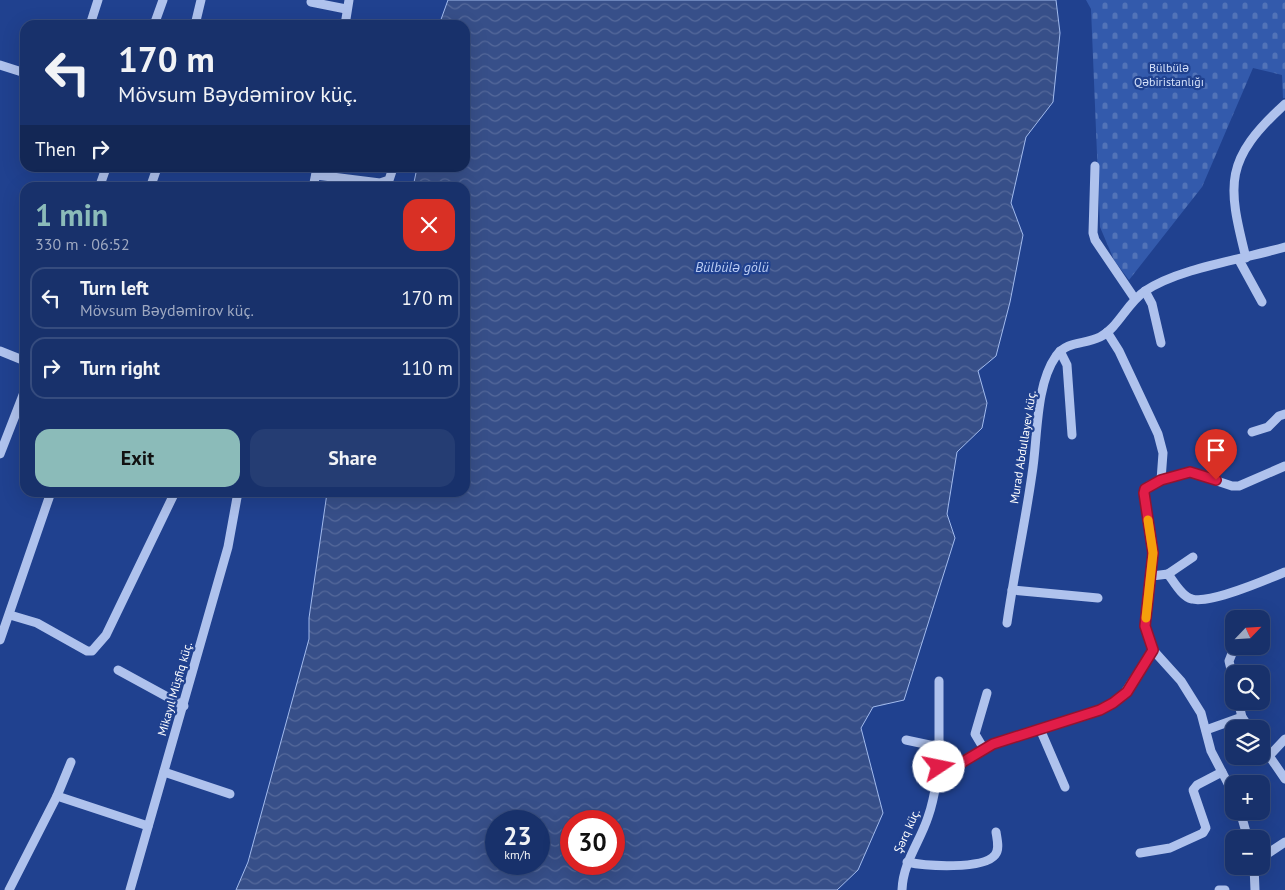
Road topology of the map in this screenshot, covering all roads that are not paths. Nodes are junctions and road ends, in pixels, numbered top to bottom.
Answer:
1 (98, 0) edge
2 (163, 0) edge
3 (201, 0) edge
4 (311, 2) dead end
5 (348, 5) edge
6 (92, 20) edge
7 (156, 20) edge
8 (196, 20) edge
9 (346, 20) edge
10 (0, 65) edge
11 (20, 71) edge
12 (1285, 104) edge
13 (1095, 166) dead end
14 (321, 172) edge
15 (392, 172) edge
16 (375, 182) edge
17 (383, 182) edge
18 (1285, 247) edge
19 (1242, 259) junction
20 (1145, 290) junction
21 (1134, 299) junction
22 (1262, 302) dead end
23 (1107, 332) junction
24 (1161, 343) dead end
25 (0, 351) edge
26 (1060, 351) junction
27 (20, 359) edge
28 (20, 403) edge
29 (1285, 414) edge
30 (1252, 432) dead end
31 (1072, 435) dead end
32 (0, 454) edge
33 (1285, 466) edge
34 (1161, 480) junction
35 (49, 497) edge
36 (172, 497) edge
37 (237, 497) edge
38 (1193, 558) dead end
39 (1285, 572) edge
40 (1168, 574) junction
41 (1152, 576) junction
42 (1012, 590) junction
43 (1098, 598) dead end
44 (10, 615) junction
45 (1007, 623) dead end
46 (1, 635) edge
47 (1153, 650) junction
48 (118, 670) dead end
49 (939, 681) dead end
50 (987, 694) dead end
51 (184, 706) junction
52 (1240, 710) edge
53 (1242, 717) junction
54 (1244, 720) edge
55 (1040, 729) junction
56 (1206, 730) junction
57 (906, 740) dead end
58 (1285, 740) edge
59 (939, 747) junction
60 (984, 749) junction
61 (1270, 755) joint
62 (71, 762) dead end
63 (939, 767) junction
64 (164, 772) junction
65 (1222, 772) junction
66 (1225, 778) edge
67 (1285, 779) edge
68 (1065, 787) dead end
69 (230, 794) dead end
70 (56, 796) junction
71 (148, 826) junction
72 (996, 832) dead end
73 (1285, 842) edge
74 (1270, 852) edge
75 (1140, 853) dead end
76 (907, 862) junction
77 (1254, 875) edge
78 (9, 890) edge
79 (130, 890) edge
80 (902, 890) edge
81 (1220, 890) edge
82 (1225, 890) edge
83 (1255, 890) edge

1 - 6 street
2 - 7 street
3 - 8 street
4 - 5 street
5 - 9 street
10 - 11 street
12 - 19 street
13 - 21 street
14 - 16 street
15 - 17 street
18 - 19 street
19 - 20 street
19 - 22 street
20 - 21 street
20 - 24 street
21 - 23 street
23 - 26 street
23 - 34 street
25 - 27 street
26 - 31 street
26 - 42 street, Murad Abdullayev küç.
28 - 32 street
29 - 30 street
33 - 34 street
34 - 41 street
35 - 44 street
36 - 44 street
37 - 51 street, Mikayıl Müşfiq küç.
38 - 40 street
39 - 40 street
40 - 41 street
41 - 47 street
42 - 43 street
42 - 45 street, Murad Abdullayev küç.
44 - 46 street
47 - 55 street
47 - 56 street
48 - 51 street
49 - 59 street, Şərq küç.
50 - 60 street
51 - 64 street, Mikayıl Müşfiq küç.
52 - 53 street
53 - 54 street
53 - 56 street
55 - 60 street
55 - 68 street
56 - 65 street
57 - 59 street
58 - 61 street
59 - 63 street, Şərq küç.
60 - 63 street
61 - 67 street
62 - 70 street
63 - 76 street, Şərq küç.
64 - 69 street
64 - 71 street, Mikayıl Müşfiq küç.
65 - 66 street
65 - 75 street
70 - 71 street
70 - 78 street
71 - 79 street, Mikayıl Müşfiq küç.
72 - 76 street
73 - 74 street
76 - 80 street, Şərq küç.
77 - 83 street
81 - 82 street

